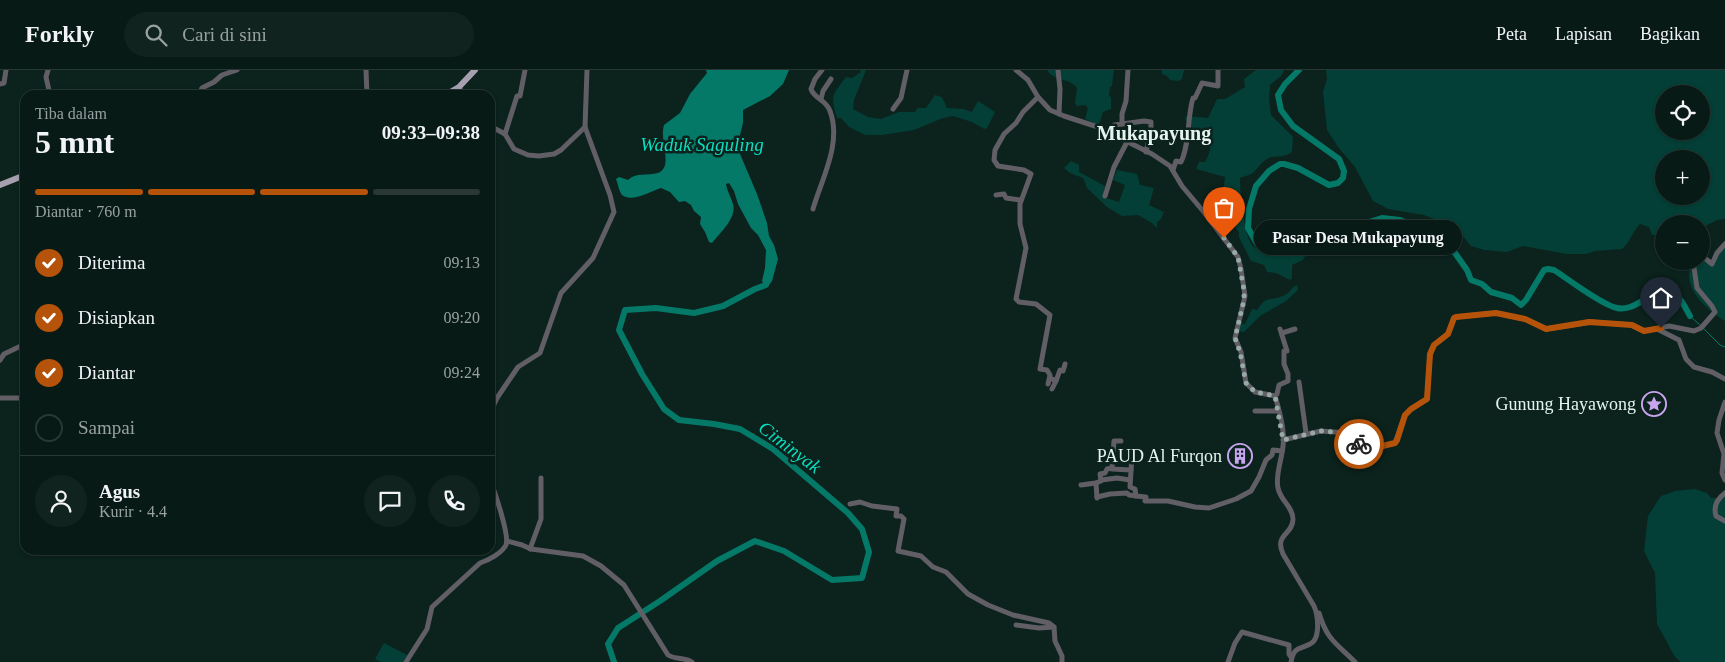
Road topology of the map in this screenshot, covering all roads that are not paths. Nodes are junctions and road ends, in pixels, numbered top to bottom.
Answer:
1 (6, 70) edge
2 (48, 70) edge
3 (236, 70) edge
4 (366, 70) edge
5 (475, 70) edge
6 (525, 70) edge
7 (588, 70) edge
8 (822, 70) edge
9 (907, 70) edge
10 (1016, 70) edge
11 (1058, 70) edge
12 (1128, 70) edge
13 (1218, 70) edge
14 (831, 79) dead end
15 (0, 84) edge
16 (459, 87) junction
17 (49, 90) edge
18 (201, 90) edge
19 (367, 90) edge
20 (454, 90) edge
21 (461, 90) edge
22 (1038, 97) junction
23 (822, 99) junction
24 (893, 109) dead end
25 (1058, 114) junction
26 (1122, 124) junction
27 (585, 127) junction
28 (495, 129) edge
29 (505, 134) junction
30 (1112, 135) junction
31 (1126, 142) junction
32 (1146, 152) junction
33 (1173, 170) junction
34 (20, 177) edge
35 (0, 185) edge
36 (996, 195) dead end
37 (1105, 196) dead end
38 (1020, 200) junction
39 (813, 209) dead end
40 (1725, 244) edge
41 (1710, 262) edge
42 (1695, 270) edge
43 (1295, 329) dead end
44 (1656, 329) junction
45 (20, 346) edge
46 (0, 360) edge
47 (1065, 364) dead end
48 (1725, 379) edge
49 (1056, 380) junction
50 (1299, 382) dead end
51 (1052, 389) dead end
52 (1275, 396) junction
53 (0, 398) edge
54 (20, 398) edge
55 (495, 402) edge
56 (1725, 402) edge
57 (1255, 411) dead end
58 (1278, 411) junction
59 (1306, 433) junction
60 (1283, 440) junction
61 (1121, 441) dead end
62 (1282, 451) junction
63 (1132, 455) dead end
64 (1112, 468) junction
65 (1131, 470) junction
66 (541, 478) dead end
67 (1130, 480) junction
68 (1725, 480) edge
69 (1098, 482) junction
70 (1081, 485) dead end
71 (1725, 493) edge
72 (495, 495) edge
73 (1136, 496) junction
74 (850, 504) dead end
75 (1725, 521) edge
76 (507, 542) junction
77 (530, 549) junction
78 (495, 555) edge
79 (495, 555) edge
80 (1316, 608) junction
81 (1016, 625) dead end
82 (1054, 627) junction
83 (1292, 661) edge
84 (406, 662) edge
85 (692, 662) edge
86 (1062, 662) edge
87 (1228, 662) edge
88 (1355, 662) edge

1 - 15 street
2 - 17 street
3 - 18 street
4 - 19 street
5 - 16 main road
6 - 29 street
7 - 27 street
8 - 23 street
9 - 24 street
10 - 22 street
11 - 25 street
12 - 26 street
13 - 33 street
14 - 23 street
16 - 20 main road
16 - 21 street
22 - 25 street
22 - 38 street
23 - 39 street
25 - 30 street
26 - 30 street
26 - 32 street
27 - 29 street
27 - 55 street
28 - 29 street
30 - 31 street
31 - 32 street
31 - 37 street
32 - 33 street
33 - 52 street
34 - 35 main road
36 - 38 street
38 - 49 street
40 - 41 street
42 - 44 street
43 - 52 street
44 - 48 street
44 - 59 street
45 - 46 street
47 - 49 street
49 - 51 street
50 - 59 street
52 - 58 street
53 - 54 street
56 - 68 street
57 - 58 street
58 - 60 street
59 - 60 street
60 - 62 street
61 - 64 street
62 - 73 street
62 - 80 street
63 - 65 street
64 - 65 street
64 - 69 street
65 - 67 street
66 - 77 street
67 - 69 street
67 - 73 street
69 - 70 street
69 - 73 street
71 - 75 street
72 - 76 street
74 - 82 street
76 - 77 street
76 - 79 street
77 - 85 street
78 - 84 street
80 - 83 street
80 - 88 street
81 - 82 street
82 - 86 street
83 - 87 street

